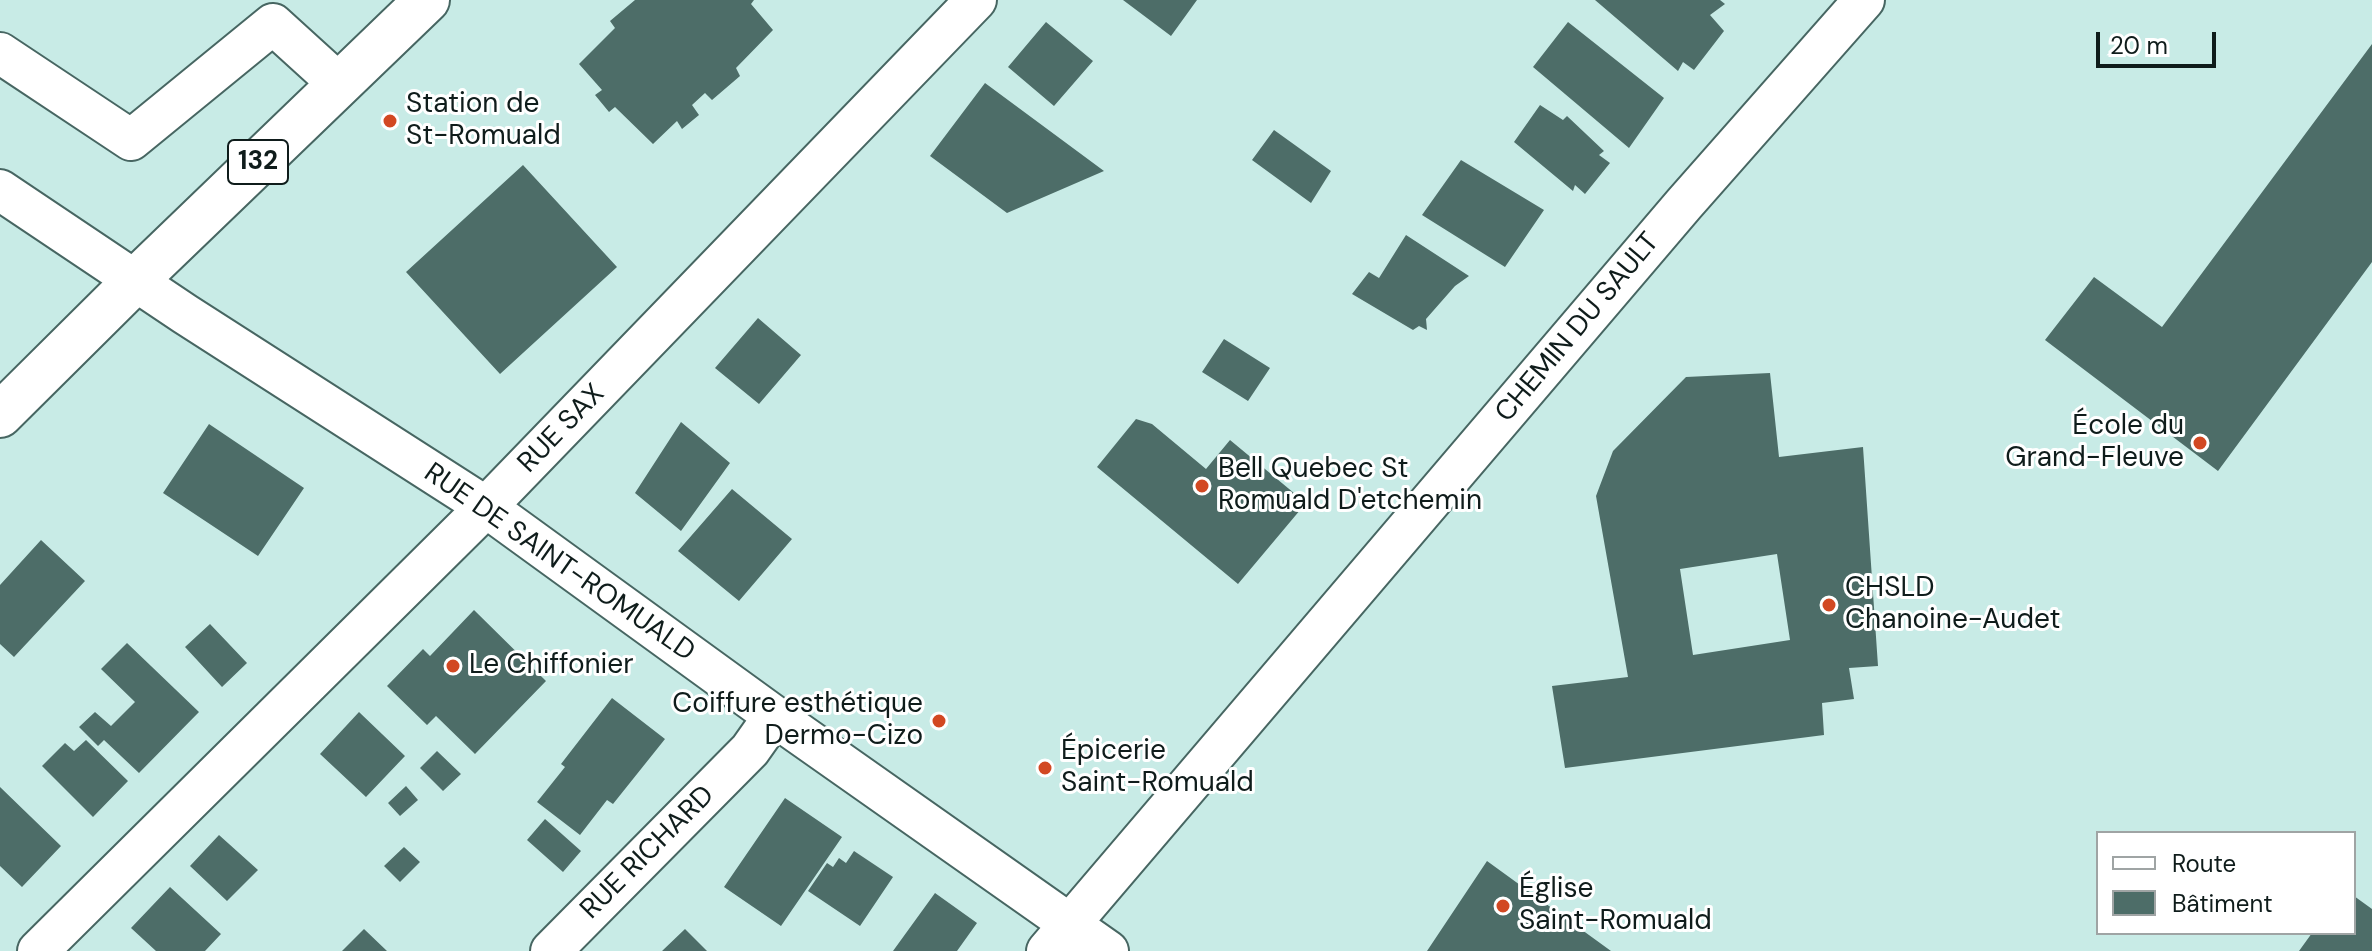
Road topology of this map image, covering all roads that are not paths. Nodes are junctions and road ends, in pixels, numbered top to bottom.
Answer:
1 (427, 0) edge
2 (976, 0) edge
3 (1864, 0) edge
4 (264, 12) edge
5 (0, 53) edge
6 (339, 84) junction
7 (0, 190) edge
8 (135, 281) junction
9 (0, 415) edge
10 (486, 507) junction
11 (774, 716) junction
12 (1059, 938) edge
13 (38, 951) edge
14 (551, 951) edge
15 (1108, 951) edge

1 - 6 main road, 132
2 - 10 street, RUE SAX
3 - 12 street, CHEMIN DU SAULT
4 - 5 street
4 - 6 street
6 - 8 main road, 132
7 - 8 street, RUE DE SAINT-ROMUALD
8 - 9 main road, 132
8 - 10 street, RUE DE SAINT-ROMUALD
10 - 11 street, RUE DE SAINT-ROMUALD
10 - 13 street, RUE SAX
11 - 12 street, RUE DE SAINT-ROMUALD
11 - 14 street, RUE RICHARD
12 - 15 street, RUE DE SAINT-ROMUALD

